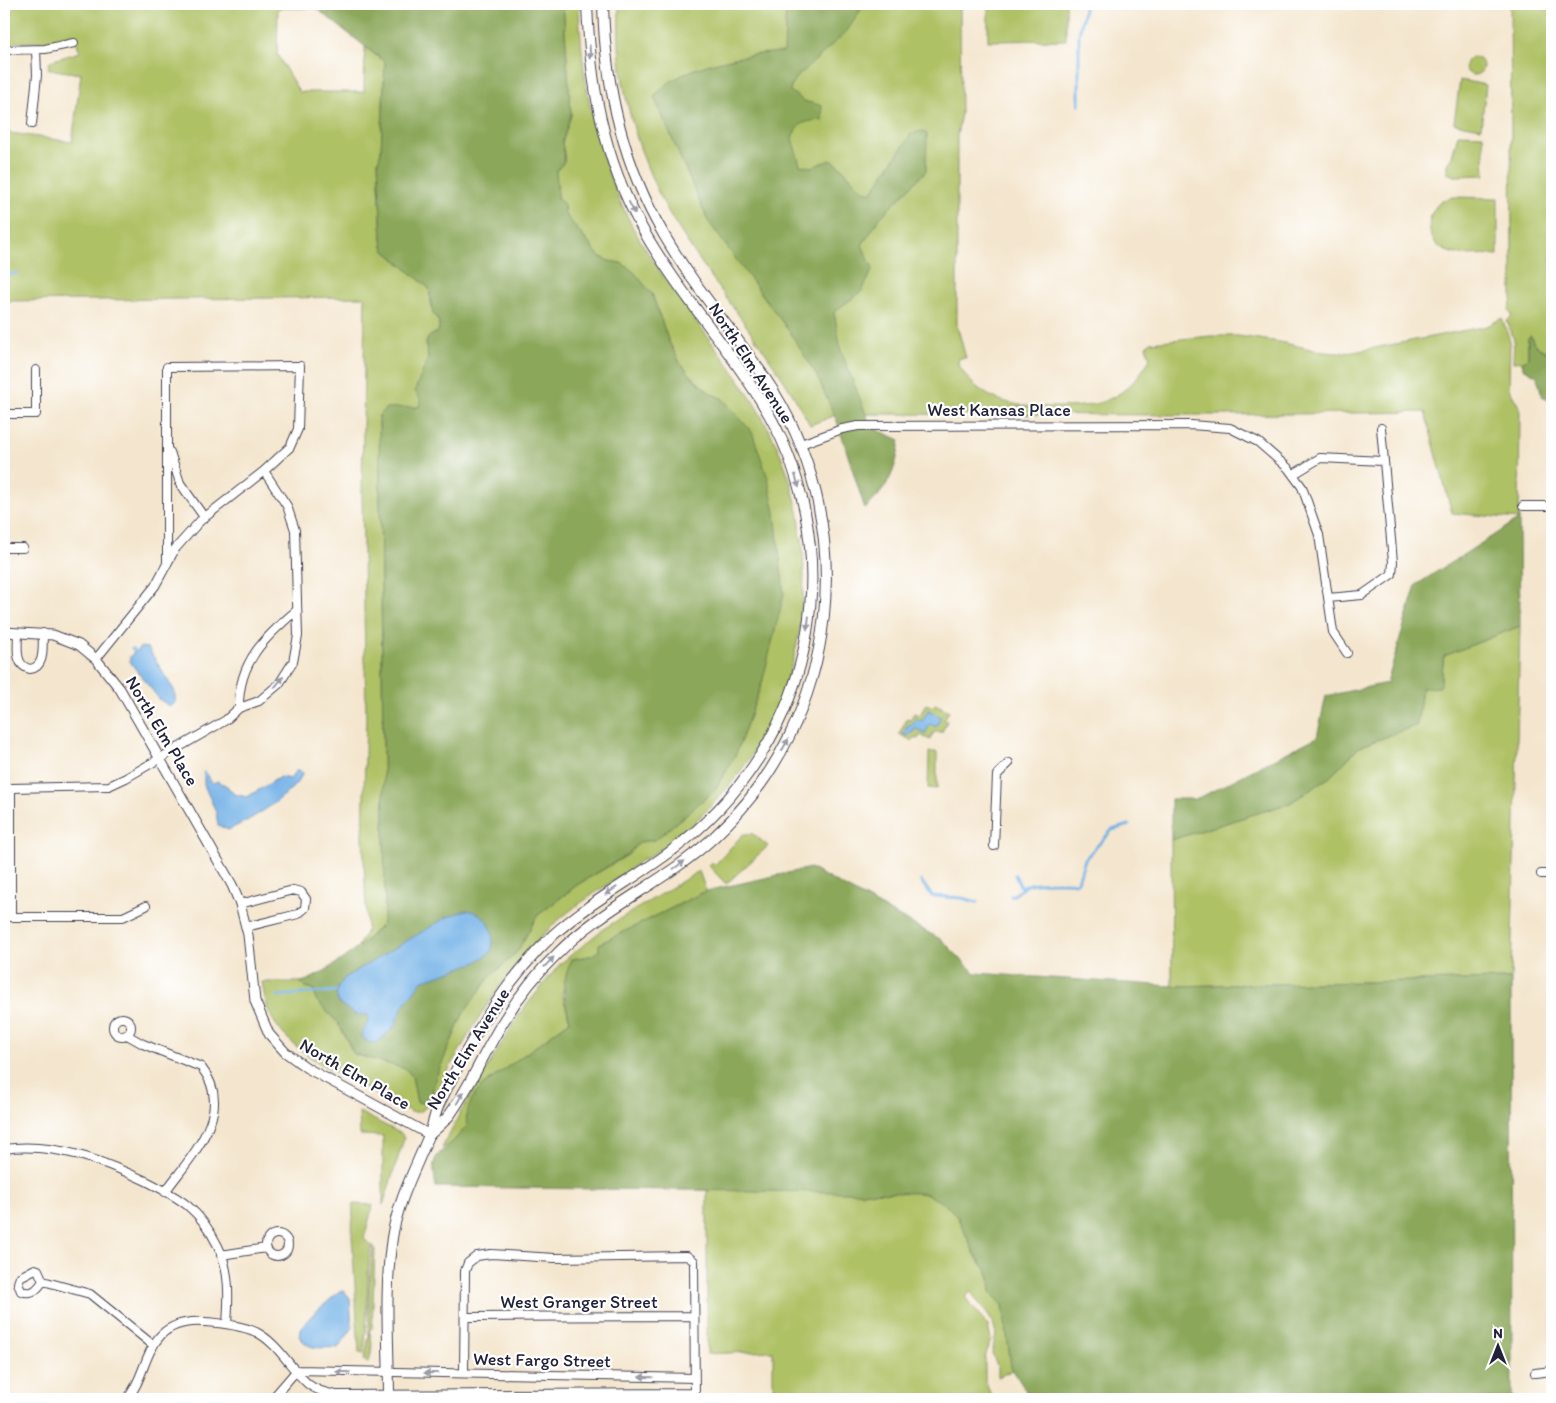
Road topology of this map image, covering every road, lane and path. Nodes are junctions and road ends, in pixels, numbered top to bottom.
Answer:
1 (588, 4) edge
2 (603, 4) edge
3 (74, 43) dead end
4 (4, 50) edge
5 (36, 50) junction
6 (32, 124) dead end
7 (36, 370) dead end
8 (4, 414) edge
9 (1382, 428) dead end
10 (167, 443) junction
11 (800, 444) junction
12 (786, 450) junction
13 (1383, 461) junction
14 (264, 471) junction
15 (1294, 474) junction
16 (1523, 506) dead end
17 (1552, 506) edge
18 (204, 517) junction
19 (4, 548) edge
20 (24, 548) dead end
21 (167, 564) junction
22 (1328, 598) junction
23 (297, 610) junction
24 (4, 632) edge
25 (18, 633) junction
26 (43, 633) junction
27 (804, 648) junction
28 (820, 651) junction
29 (1347, 653) dead end
30 (96, 659) junction
31 (239, 708) junction
32 (160, 758) junction
33 (1009, 763) dead end
34 (731, 796) junction
35 (743, 807) junction
36 (994, 846) dead end
37 (1541, 874) dead end
38 (1552, 874) edge
39 (240, 904) junction
40 (146, 906) dead end
41 (7, 917) edge
42 (246, 927) junction
43 (127, 1035) dead end
44 (430, 1135) junction
45 (4, 1149) edge
46 (165, 1192) junction
47 (266, 1248) dead end
48 (222, 1254) junction
49 (43, 1281) dead end
50 (694, 1316) junction
51 (465, 1317) junction
52 (227, 1324) junction
53 (153, 1345) junction
54 (297, 1370) junction
55 (1552, 1371) edge
56 (389, 1373) junction
57 (464, 1373) junction
58 (1536, 1373) dead end
59 (695, 1378) junction
60 (466, 1396) edge
61 (695, 1396) edge
62 (389, 1397) edge
63 (127, 1399) edge
64 (272, 1399) edge

1 -> 12 main road, North Elm Avenue
2 - 11 main road, North Elm Avenue
3 - 5 street
4 - 5 street
5 - 6 street
7 - 8 street
9 - 13 street
10 - 14 street
10 - 18 street
10 - 21 street
11 - 12 main road
11 - 15 street, West Kansas Place
11 - 28 main road, North Elm Avenue
12 -> 27 main road, North Elm Avenue
13 - 15 street
13 - 22 street
14 - 18 street
14 - 23 street
15 - 22 street, West Kansas Place
16 - 17 street
18 - 21 street
19 - 20 street
21 - 30 street
22 - 29 street, West Kansas Place
23 - 31 street
31 -> 23 street
24 - 25 street, North Elm Place
25 - 26 street, North Elm Place
25 - 26 street
26 - 30 street, North Elm Place
27 - 28 main road
27 - 34 main road, North Elm Avenue
35 -> 28 main road, North Elm Avenue
30 - 32 street, North Elm Place
31 - 32 street
32 - 39 street, North Elm Place
32 - 41 street
33 - 36 street
34 - 35 main road
34 -> 44 main road, North Elm Avenue
44 -> 35 main road, North Elm Avenue
37 - 38 street
39 - 42 street, North Elm Place
39 - 42 street
40 - 41 street
42 - 44 street, North Elm Place
43 - 46 street
44 - 56 main road
45 - 46 street
46 - 48 street
47 - 48 street
48 - 52 street
49 - 53 street
50 - 51 street, West Granger Street
50 - 51 street
50 - 59 street
51 - 57 street
52 - 53 street, West Fargo Street
52 - 54 street, West Fargo Street
53 - 63 street
56 -> 54 street, West Fargo Street
54 - 62 street, West Fargo Street
54 - 64 street
55 - 58 street
57 -> 56 street, West Fargo Street
56 - 62 main road
59 -> 57 street, West Fargo Street
59 - 61 street
60 - 61 street, West Fargo Street
60 - 62 street, West Fargo Street

